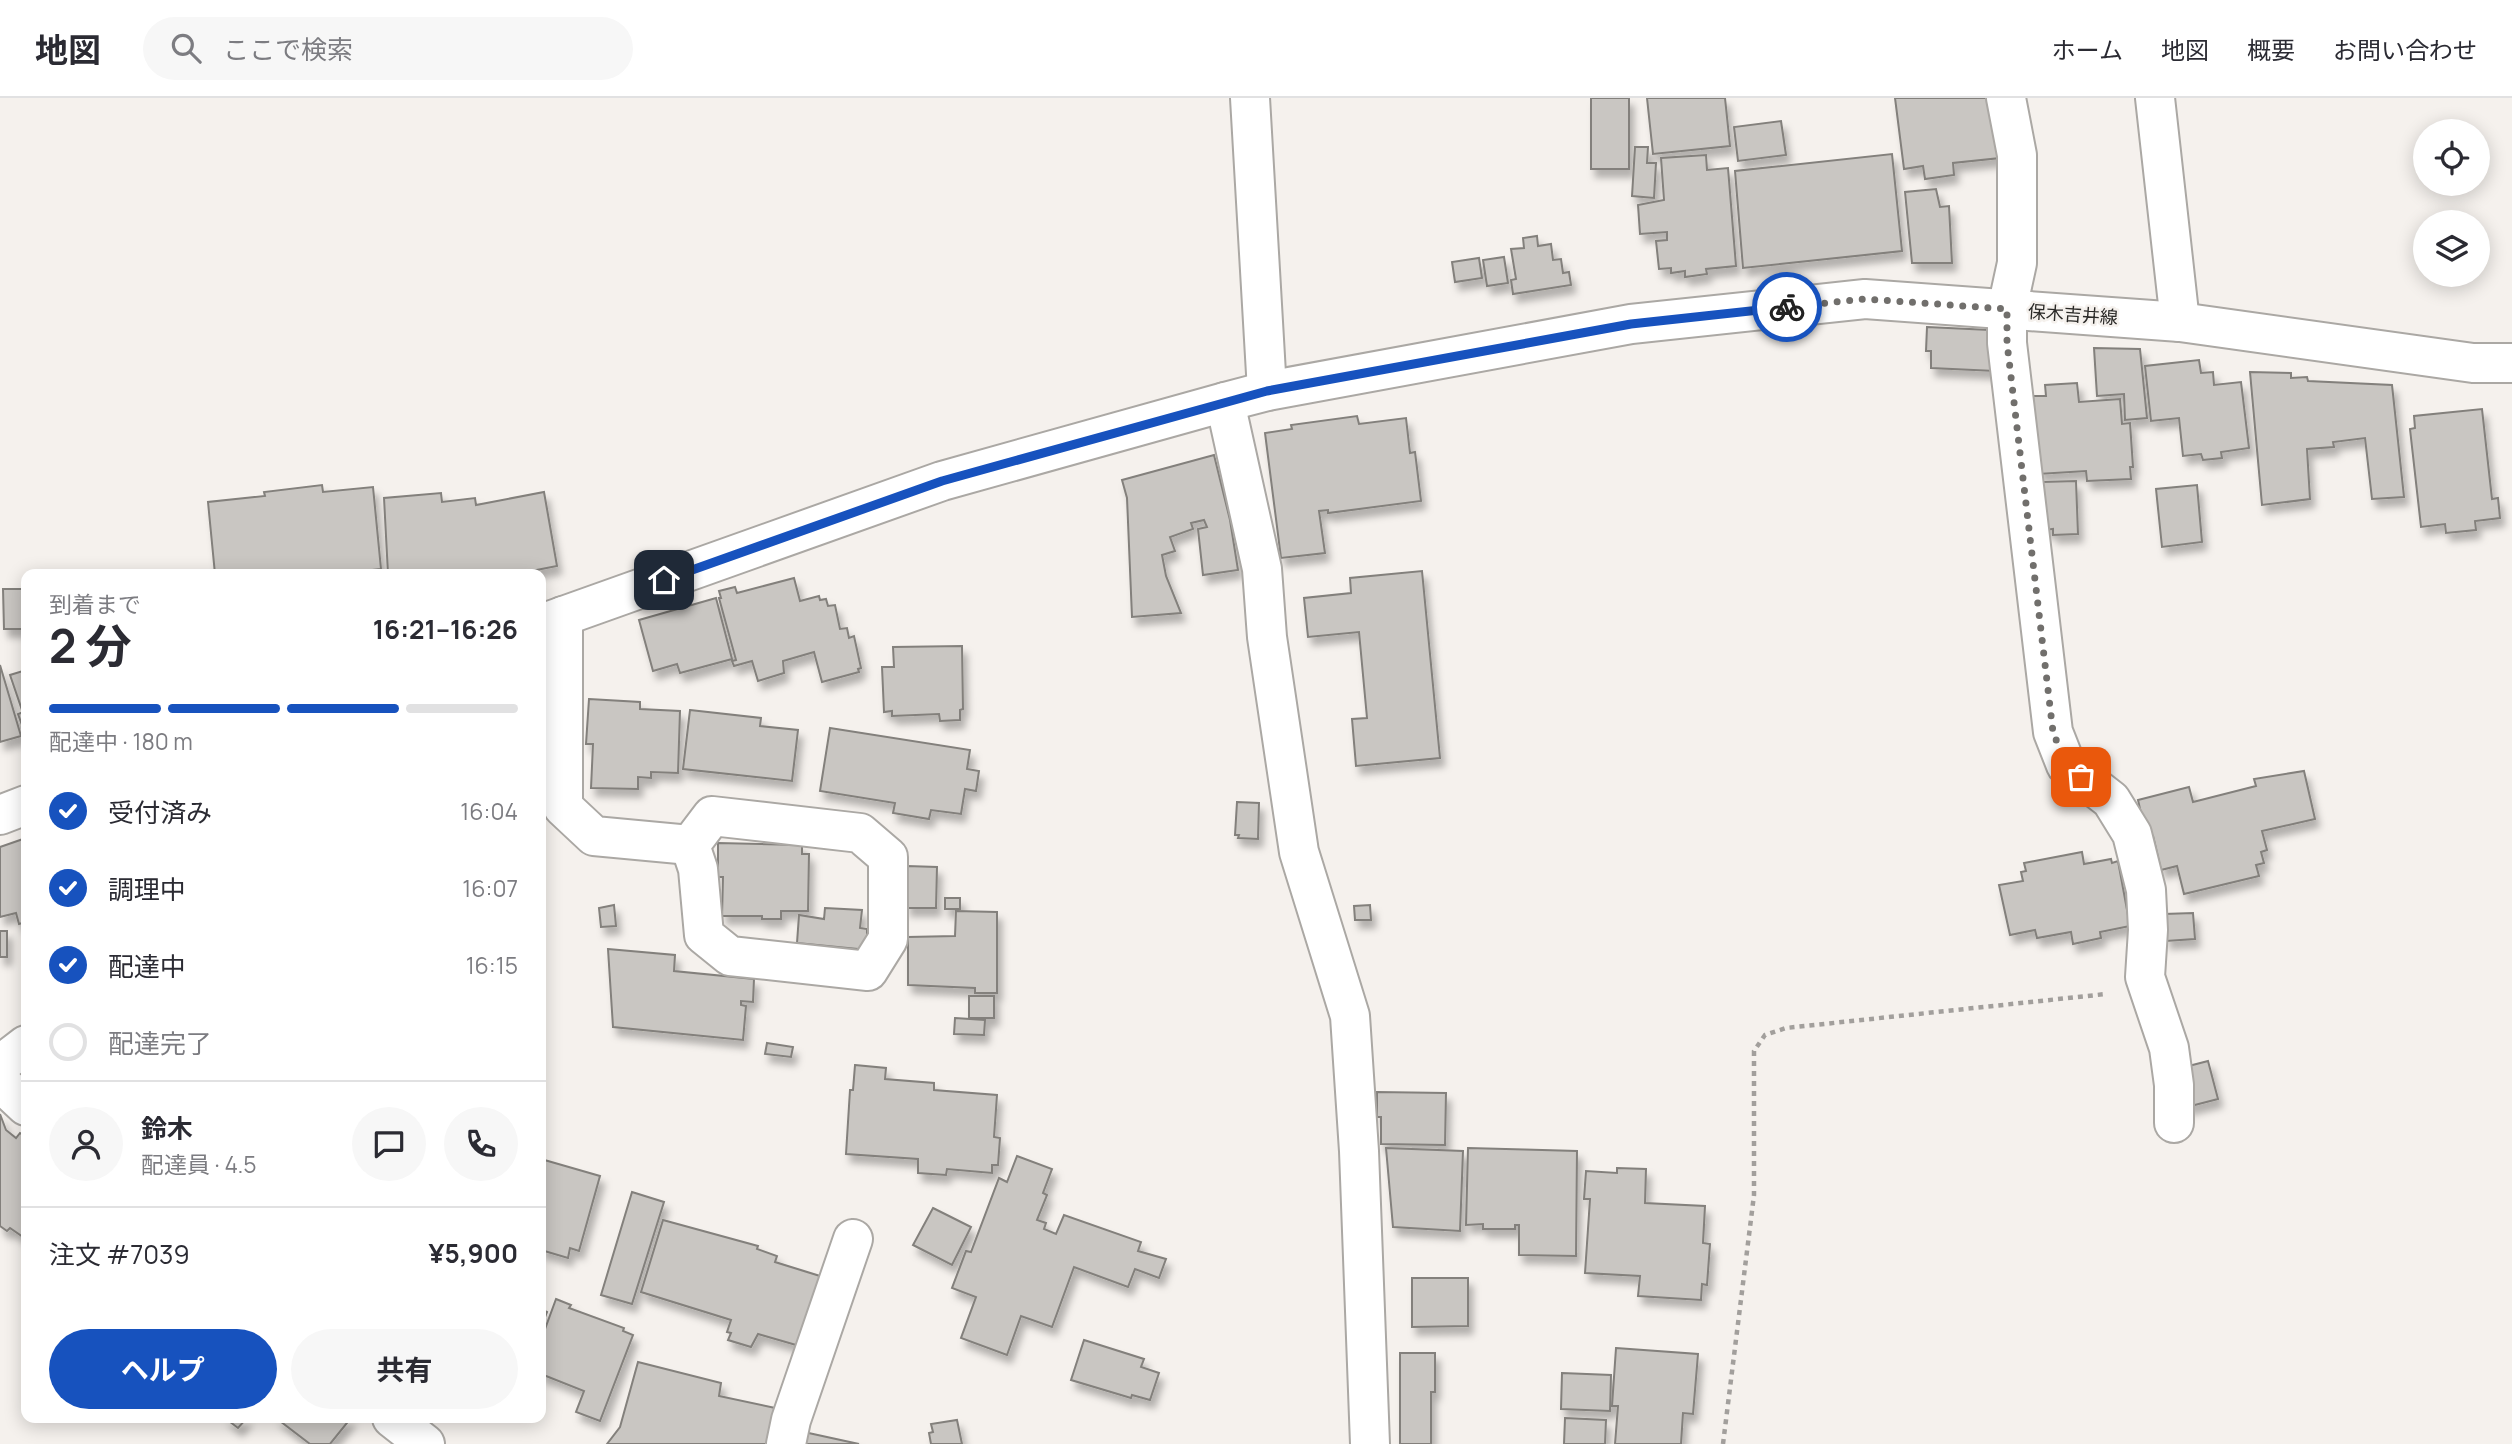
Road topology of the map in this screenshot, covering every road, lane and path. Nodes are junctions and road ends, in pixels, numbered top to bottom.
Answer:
1 (1250, 98) edge
2 (2006, 98) edge
3 (2155, 98) edge
4 (2007, 309) junction
5 (2180, 322) junction
6 (2512, 363) edge
7 (1267, 391) junction
8 (1225, 402) junction
9 (552, 620) edge
10 (21, 808) edge
11 (0, 815) edge
12 (690, 845) junction
13 (2149, 990) junction
14 (21, 1049) edge
15 (0, 1065) edge
16 (0, 1082) edge
17 (21, 1101) edge
18 (2174, 1124) dead end
19 (853, 1239) dead end
20 (398, 1423) edge
21 (425, 1444) edge
22 (786, 1444) edge
23 (1370, 1444) edge
24 (1723, 1444) edge

1 - 7 street
2 - 4 street
3 - 5 street
4 - 5 street, 保木吉井線
4 - 7 street, 保木吉井線
4 - 13 street
5 - 6 street, 保木吉井線
7 - 8 street, 保木吉井線
8 - 9 street, 保木吉井線
8 - 23 street
9 - 12 street
10 - 11 street
12 - 12 street
13 - 18 street
13 - 24 path
14 - 15 street
16 - 17 street
19 - 22 street
20 - 21 street

